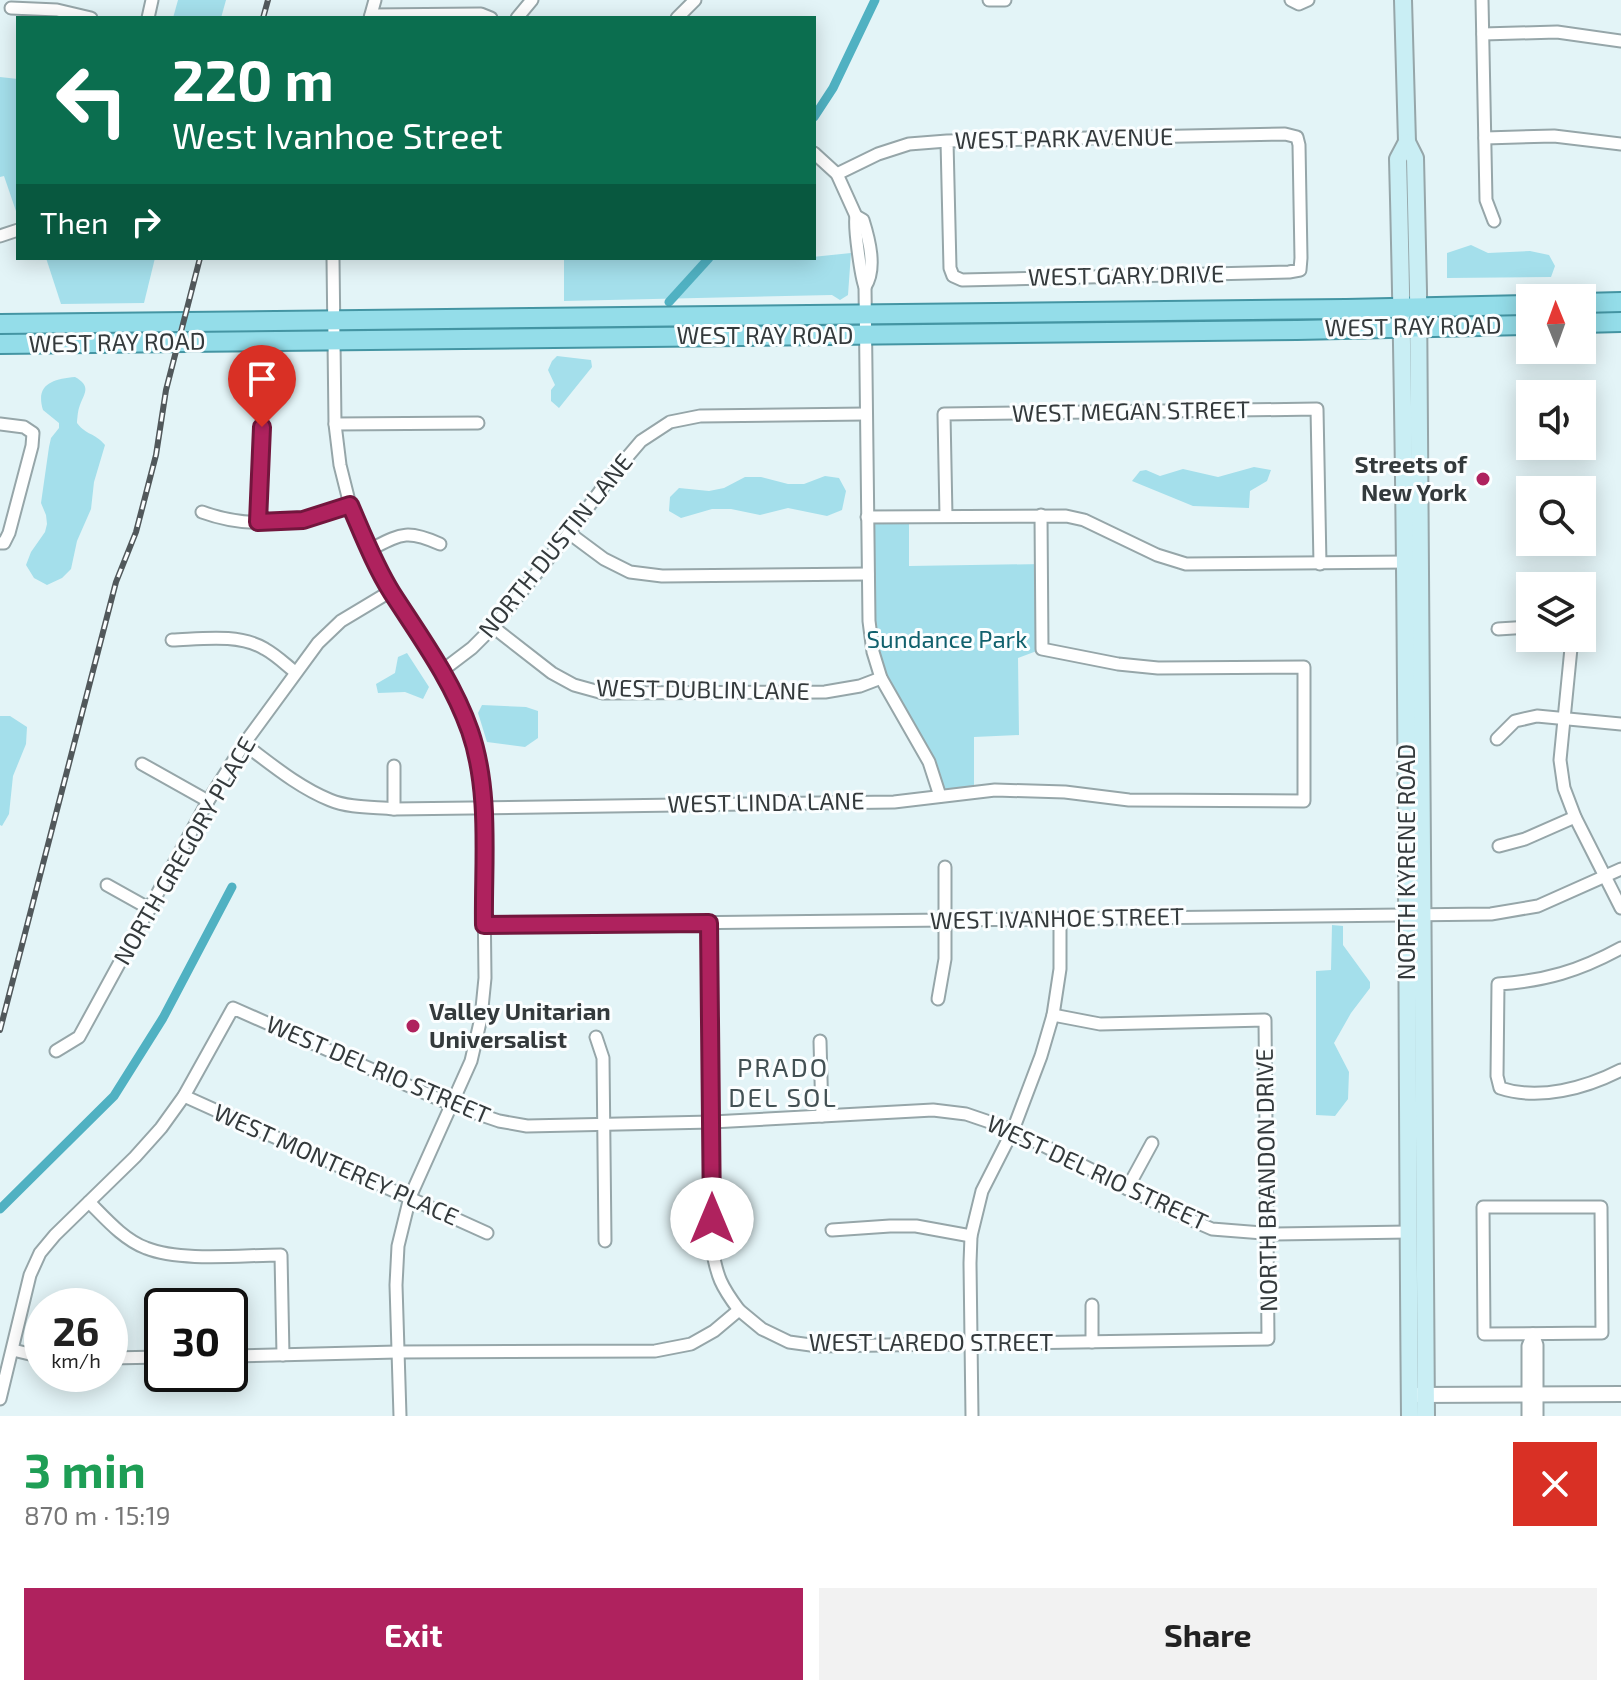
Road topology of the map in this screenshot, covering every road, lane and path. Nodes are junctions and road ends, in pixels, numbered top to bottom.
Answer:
1 (375, 0) edge
2 (532, 0) edge
3 (695, 0) edge
4 (989, 0) edge
5 (1005, 0) edge
6 (1291, 0) edge
7 (1308, 0) edge
8 (1403, 0) edge
9 (1482, 0) edge
10 (11, 8) dead end
11 (82, 16) edge
12 (371, 16) edge
13 (486, 16) edge
14 (519, 16) edge
15 (679, 16) edge
16 (1483, 34) junction
17 (1621, 41) edge
18 (1485, 138) junction
19 (947, 141) junction
20 (1621, 144) edge
21 (816, 155) edge
22 (837, 174) junction
23 (1494, 221) dead end
24 (333, 260) edge
25 (1300, 270) joint
26 (1621, 302) edge
27 (1596, 303) edge
28 (1516, 305) edge
29 (1410, 308) junction
30 (865, 315) junction
31 (334, 321) junction
32 (1621, 322) edge
33 (1596, 323) edge
34 (0, 324) edge
35 (1516, 325) edge
36 (1411, 328) junction
37 (865, 335) junction
38 (334, 340) junction
39 (0, 344) edge
40 (866, 414) junction
41 (478, 423) dead end
42 (0, 424) edge
43 (335, 424) junction
44 (262, 427) dead end
45 (350, 505) junction
46 (202, 512) dead end
47 (1041, 515) junction
48 (946, 516) junction
49 (867, 517) junction
50 (258, 522) junction
51 (569, 533) junction
52 (2, 543) edge
53 (440, 544) dead end
54 (369, 550) junction
55 (1413, 562) junction
56 (1320, 564) junction
57 (868, 574) junction
58 (391, 591) junction
59 (493, 627) junction
60 (1516, 628) edge
61 (1498, 629) dead end
62 (172, 640) dead end
63 (1571, 652) edge
64 (443, 670) junction
65 (295, 672) junction
66 (881, 678) junction
67 (1564, 717) junction
68 (1621, 724) edge
69 (1497, 739) dead end
70 (244, 744) junction
71 (142, 764) dead end
72 (394, 766) dead end
73 (940, 796) junction
74 (208, 801) junction
75 (483, 806) junction
76 (394, 809) junction
77 (1575, 817) junction
78 (1499, 846) dead end
79 (945, 867) dead end
80 (1621, 869) edge
81 (1605, 876) junction
82 (107, 885) dead end
83 (1621, 908) edge
84 (150, 909) junction
85 (1415, 916) junction
86 (1060, 918) junction
87 (946, 920) junction
88 (709, 923) junction
89 (484, 925) junction
90 (1621, 948) edge
91 (938, 999) dead end
92 (1053, 1015) junction
93 (596, 1037) dead end
94 (820, 1041) dead end
95 (56, 1051) dead end
96 (1621, 1070) edge
97 (184, 1096) junction
98 (452, 1105) junction
99 (822, 1116) junction
100 (712, 1122) junction
101 (603, 1124) junction
102 (1013, 1130) junction
103 (1152, 1143) dead end
104 (1127, 1189) junction
105 (410, 1197) junction
106 (89, 1202) junction
107 (832, 1230) dead end
108 (1409, 1232) junction
109 (487, 1233) dead end
110 (1267, 1234) junction
111 (971, 1236) junction
112 (605, 1241) dead end
113 (1092, 1305) dead end
114 (739, 1310) junction
115 (1533, 1334) junction
116 (1268, 1339) joint
117 (1092, 1342) junction
118 (970, 1345) junction
119 (13, 1350) junction
120 (397, 1352) junction
121 (24, 1353) edge
122 (283, 1355) junction
123 (248, 1356) edge
124 (1532, 1393) junction
125 (1418, 1394) junction
126 (1621, 1394) edge
127 (0, 1399) edge
128 (400, 1416) edge
129 (972, 1416) edge
130 (1410, 1416) edge
131 (1426, 1416) edge
132 (1528, 1416) edge
133 (1537, 1416) edge

1 - 12 street
2 - 14 street
3 - 15 street
4 - 5 street
6 - 7 street
8 - 29 main road, NORTH KYRENE ROAD
9 - 16 street
10 - 11 street
12 - 13 street
16 - 17 street
16 - 18 street
18 - 20 street
18 - 23 street
19 - 22 street, WEST PARK AVENUE
19 - 25 street, WEST PARK AVENUE
19 - 25 street, WEST GARY DRIVE
21 - 22 street
22 - 30 street
24 - 31 street
26 - 27 main road
28 - 29 main road, WEST RAY ROAD
29 - 30 main road, WEST RAY ROAD
29 - 36 main road, NORTH KYRENE ROAD
30 - 31 main road, WEST RAY ROAD
30 - 37 street
31 - 34 main road, WEST RAY ROAD
31 - 38 street
32 - 33 main road
35 - 36 main road, WEST RAY ROAD
36 - 37 main road, WEST RAY ROAD
36 - 55 main road, NORTH KYRENE ROAD
37 - 38 main road, WEST RAY ROAD
37 - 40 street
38 - 39 main road, WEST RAY ROAD
38 - 43 street
40 - 49 street
40 - 51 street, NORTH DUSTIN LANE
41 - 43 street
42 - 52 street
43 - 45 street
44 - 50 street
45 - 50 street
45 - 54 street
46 - 50 street
47 - 48 street
47 - 56 street
47 - 73 street, WEST LINDA LANE
48 - 49 street
48 - 56 street, WEST MEGAN STREET
49 - 57 street
51 - 57 street
51 - 59 street, NORTH DUSTIN LANE
53 - 54 street
54 - 58 street
55 - 56 street
55 - 85 main road, NORTH KYRENE ROAD
57 - 66 street
58 - 64 street
58 - 65 street, NORTH GREGORY PLACE
59 - 64 street, NORTH DUSTIN LANE
59 - 66 street, WEST DUBLIN LANE
60 - 61 street
62 - 65 street
63 - 67 street
64 - 75 street
65 - 70 street, NORTH GREGORY PLACE
66 - 73 street
67 - 68 street
67 - 69 street
67 - 77 street
70 - 74 street, NORTH GREGORY PLACE
70 - 76 street, WEST LINDA LANE
71 - 74 street
72 - 76 street
73 - 75 street, WEST LINDA LANE
74 - 84 street, NORTH GREGORY PLACE
75 - 76 street, WEST LINDA LANE
75 - 89 street
77 - 78 street
77 - 81 street
79 - 87 street
80 - 81 street, WEST IVANHOE STREET
81 - 83 street
81 - 85 street, WEST IVANHOE STREET
82 - 84 street
84 - 95 street, NORTH GREGORY PLACE
85 - 86 street, WEST IVANHOE STREET
85 - 108 main road, NORTH KYRENE ROAD
85 - 125 main road, NORTH KYRENE ROAD
86 - 87 street, WEST IVANHOE STREET
86 - 92 street
87 - 88 street, WEST IVANHOE STREET
87 - 91 street
88 - 89 street, WEST IVANHOE STREET
88 - 100 street
89 - 98 street
90 - 96 street
92 - 102 street
92 - 110 street, NORTH BRANDON DRIVE
93 - 101 street
94 - 99 street
97 - 98 street, WEST DEL RIO STREET
97 - 105 street, WEST MONTEREY PLACE
97 - 106 street
98 - 101 street, WEST DEL RIO STREET
98 - 105 street
99 - 100 street, WEST DEL RIO STREET
99 - 102 street, WEST DEL RIO STREET
100 - 101 street, WEST DEL RIO STREET
100 - 114 street
101 - 112 street
102 - 104 street, WEST DEL RIO STREET
102 - 111 street
103 - 104 street
104 - 110 street, WEST DEL RIO STREET
105 - 109 street, WEST MONTEREY PLACE
105 - 120 street
106 - 119 street
106 - 122 street
107 - 111 street
108 - 110 street, WEST DEL RIO STREET
108 - 125 main road, NORTH KYRENE ROAD
110 - 116 street, NORTH BRANDON DRIVE
111 - 118 street
113 - 117 street
114 - 118 street, WEST LAREDO STREET
114 - 120 street
115 - 115 street
115 - 124 street
116 - 117 street, WEST LAREDO STREET
117 - 118 street, WEST LAREDO STREET
118 - 129 street
119 - 121 street
119 - 127 street
120 - 122 street
120 - 128 street
122 - 123 street
124 - 125 street
124 - 126 street
124 - 132 street
124 - 133 street
125 - 130 main road, NORTH KYRENE ROAD
125 - 131 main road, NORTH KYRENE ROAD

